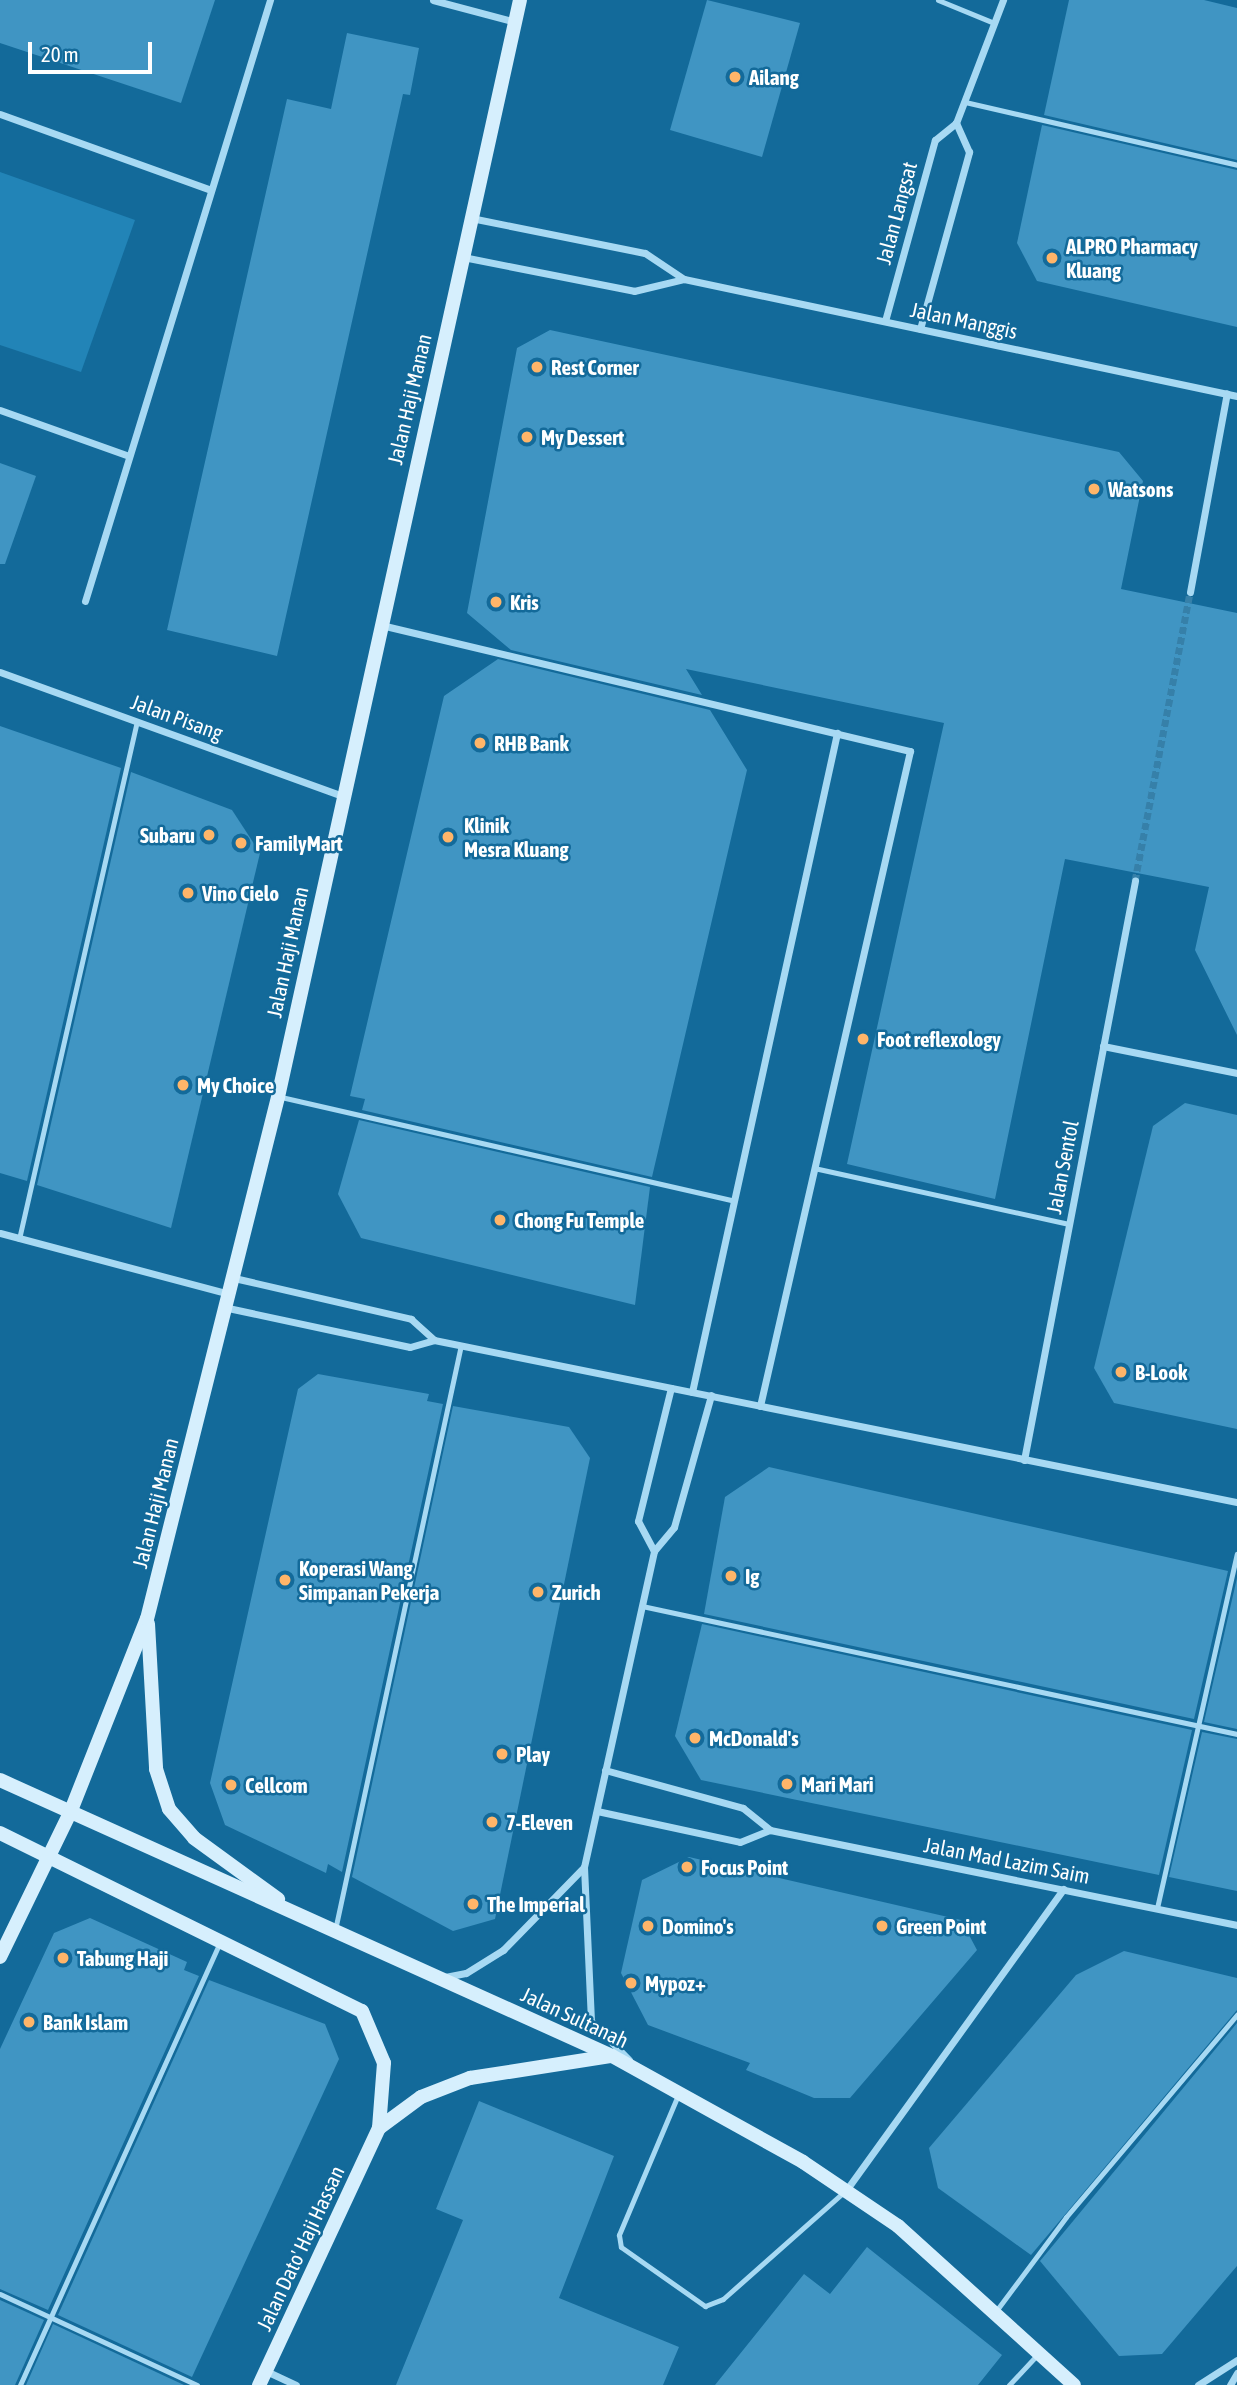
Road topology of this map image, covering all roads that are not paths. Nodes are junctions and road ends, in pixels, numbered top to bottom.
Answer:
1 (270, 0) edge
2 (433, 0) edge
3 (520, 0) edge
4 (938, 0) edge
5 (1003, 0) edge
6 (515, 22) junction
7 (994, 23) junction
8 (965, 102) junction
9 (0, 114) edge
10 (956, 123) junction
11 (1237, 165) edge
12 (211, 190) junction
13 (471, 218) junction
14 (463, 257) junction
15 (684, 279) junction
16 (885, 321) junction
17 (920, 329) junction
18 (1227, 394) junction
19 (1237, 396) edge
20 (0, 410) edge
21 (129, 456) junction
22 (1190, 592) tunnel mouth
23 (85, 601) dead end
24 (380, 625) junction
25 (0, 672) edge
26 (137, 721) junction
27 (837, 733) junction
28 (342, 796) junction
29 (1135, 881) tunnel mouth
30 (1103, 1046) junction
31 (1237, 1073) edge
32 (278, 1097) junction
33 (814, 1168) junction
34 (734, 1201) junction
35 (1069, 1224) junction
36 (0, 1233) edge
37 (19, 1238) junction
38 (234, 1278) junction
39 (229, 1301) junction
40 (434, 1339) junction
41 (461, 1345) junction
42 (671, 1388) junction
43 (692, 1392) junction
44 (711, 1395) junction
45 (760, 1406) junction
46 (1024, 1460) junction
47 (1237, 1502) edge
48 (654, 1551) junction
49 (1237, 1554) edge
50 (642, 1606) junction
51 (147, 1619) junction
52 (1201, 1727) junction
53 (1237, 1734) edge
54 (606, 1770) junction
55 (0, 1780) edge
56 (597, 1811) junction
57 (70, 1814) junction
58 (770, 1830) junction
59 (0, 1833) edge
60 (51, 1857) junction
61 (584, 1867) junction
62 (1063, 1889) junction
63 (1157, 1908) junction
64 (302, 1916) junction
65 (1237, 1924) edge
66 (335, 1930) junction
67 (221, 1941) junction
68 (0, 1958) edge
69 (442, 1978) junction
70 (1237, 2015) edge
71 (612, 2056) junction
72 (639, 2071) junction
73 (679, 2093) junction
74 (379, 2128) junction
75 (848, 2189) junction
76 (0, 2294) edge
77 (996, 2311) junction
78 (50, 2318) junction
79 (1040, 2353) junction
80 (1237, 2360) edge
81 (265, 2371) junction
82 (1237, 2373) edge
83 (20, 2385) edge
84 (197, 2385) edge
85 (259, 2385) edge
86 (296, 2385) edge
87 (1009, 2385) edge
88 (1074, 2385) edge
89 (1198, 2385) edge
90 (1230, 2385) edge

1 - 12 street
2 - 6 street
3 - 6 street, Jalan Haji Manan
4 - 7 lane
5 - 7 street, Jalan Langsat
6 - 13 street, Jalan Haji Manan
7 - 8 street, Jalan Langsat
8 - 10 street, Jalan Langsat
8 - 11 lane
9 - 12 street
10 - 16 street, Jalan Langsat
10 - 17 street
12 - 21 street
13 - 14 street, Jalan Haji Manan
13 - 15 street
14 - 15 street
14 - 24 street, Jalan Haji Manan
15 - 16 street, Jalan Manggis
16 - 17 street, Jalan Manggis
17 - 18 street, Jalan Manggis
18 - 19 street, Jalan Manggis
18 - 22 street
20 - 21 street
21 - 23 street
24 - 27 street
24 - 28 street, Jalan Haji Manan
25 - 26 street, Jalan Pisang
26 - 28 street, Jalan Pisang
26 - 37 lane
27 - 33 street
27 - 34 street
28 - 32 street, Jalan Haji Manan
29 - 30 street, Jalan Sentol
30 - 31 street
30 - 35 street, Jalan Sentol
32 - 34 lane
32 - 38 street, Jalan Haji Manan
33 - 35 lane
33 - 45 street
34 - 43 street
35 - 46 street, Jalan Sentol
36 - 37 street
37 - 39 street
38 - 39 street, Jalan Haji Manan
38 - 40 street
39 - 40 street
39 - 51 street, Jalan Haji Manan
40 - 41 street
41 - 42 street
41 - 66 lane
42 - 43 street
42 - 48 street
43 - 44 street
44 - 45 street
44 - 48 street
45 - 46 street
46 - 47 street
48 - 50 street
49 - 52 lane
50 - 52 lane
50 - 54 street
51 - 57 street, Jalan Haji Manan
51 - 64 street
52 - 53 lane
52 - 63 lane
54 - 56 street
54 - 58 street
55 - 57 street, Jalan Sultanah
56 - 58 street
56 - 61 street
57 - 60 street, Jalan Haji Manan
57 - 64 street, Jalan Sultanah
58 - 62 street, Jalan Mad Lazim Saim
59 - 60 street
60 - 67 street
60 - 68 street, Jalan Haji Manan
61 - 69 street
61 - 72 street
62 - 63 street, Jalan Mad Lazim Saim
62 - 75 street
63 - 65 street, Jalan Mad Lazim Saim
64 - 66 street, Jalan Sultanah
66 - 69 street, Jalan Sultanah
67 - 74 street
67 - 78 lane
69 - 71 street, Jalan Sultanah
70 - 77 lane
71 - 72 street, Jalan Sultanah
71 - 74 street
72 - 73 street, Jalan Sultanah
73 - 75 street, Jalan Sultanah
73 - 75 lane
74 - 81 street, Jalan Dato' Haji Hassan
75 - 77 street, Jalan Sultanah
76 - 78 lane
77 - 79 street, Jalan Sultanah
78 - 83 lane
78 - 84 lane
79 - 87 lane
79 - 88 street, Jalan Sultanah
80 - 89 street
81 - 85 street, Jalan Dato' Haji Hassan
81 - 86 street
82 - 90 street

